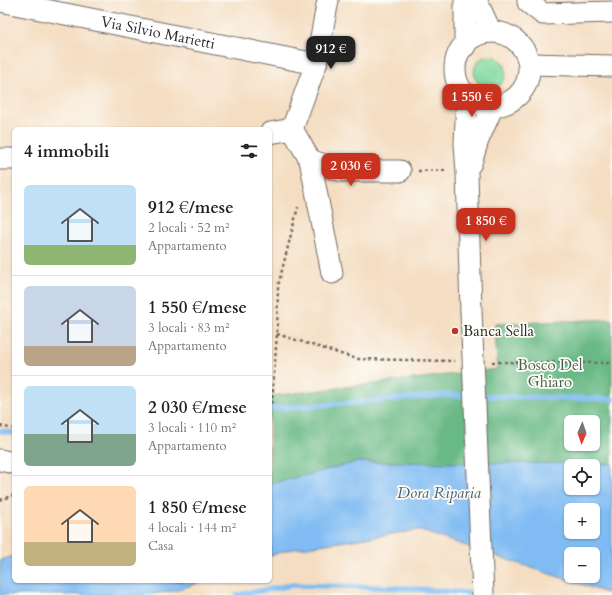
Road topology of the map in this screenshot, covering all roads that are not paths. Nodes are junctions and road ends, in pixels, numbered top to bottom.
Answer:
1 (328, 0) edge
2 (465, 0) edge
3 (476, 0) edge
4 (528, 0) edge
5 (0, 1) edge
6 (571, 7) edge
7 (612, 12) edge
8 (491, 32) junction
9 (465, 46) junction
10 (316, 64) junction
11 (529, 64) junction
12 (612, 66) edge
13 (467, 95) junction
14 (493, 106) junction
15 (292, 129) junction
16 (272, 133) edge
17 (0, 159) edge
18 (12, 159) edge
19 (310, 160) junction
20 (400, 171) road end
21 (459, 172) junction
22 (332, 273) dead end
23 (0, 460) edge
24 (12, 463) edge
25 (483, 595) edge

1 - 10 street
2 - 9 street
3 - 8 street
4 - 6 street
5 - 10 street, Via Silvio Marietti
6 - 7 street
8 - 9 street
8 - 11 street
9 - 13 street
10 - 15 street
11 - 12 street
11 - 14 street
13 - 14 street
13 - 21 street
14 - 21 street
15 - 16 street
15 - 19 street
17 - 18 street
19 - 20 street
19 - 22 street
21 - 25 street, bridge
23 - 24 street

